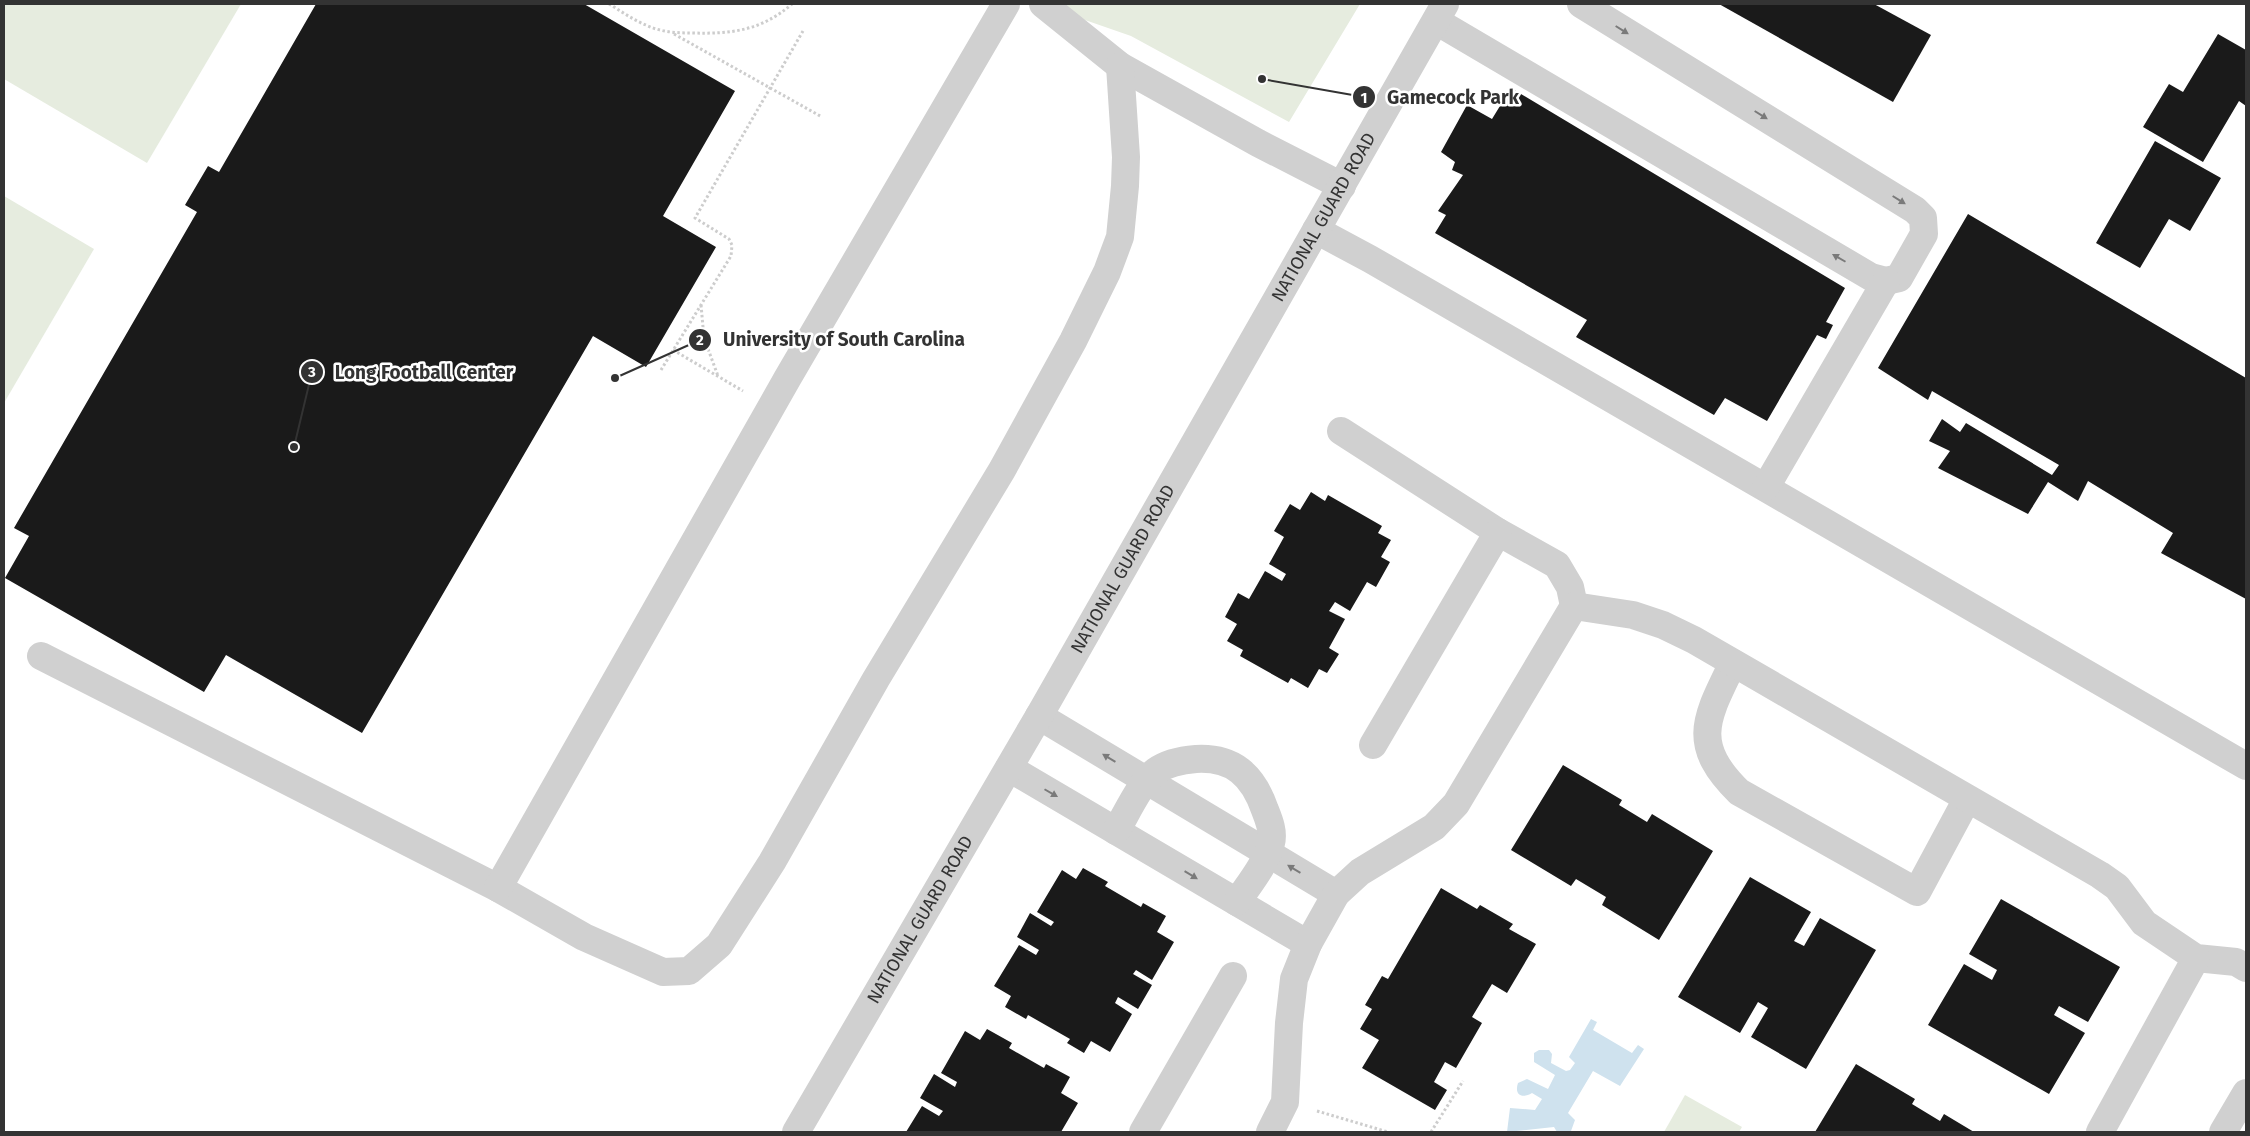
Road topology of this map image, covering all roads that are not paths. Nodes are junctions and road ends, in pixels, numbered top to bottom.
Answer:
1 (1006, 4) edge
2 (1042, 4) edge
3 (1581, 4) edge
4 (1440, 12) edge
5 (1120, 66) junction
6 (1342, 186) junction
7 (1316, 230) junction
8 (1886, 281) junction
9 (1341, 431) dead end
10 (1766, 487) junction
11 (1498, 532) junction
12 (1574, 606) junction
13 (40, 656) dead end
14 (1733, 663) junction
15 (1040, 716) junction
16 (1374, 745) dead end
17 (2246, 766) edge
18 (1009, 768) junction
19 (1147, 780) junction
20 (1967, 799) junction
21 (1116, 831) junction
22 (1268, 853) junction
23 (498, 888) junction
24 (1336, 894) junction
25 (1237, 902) junction
26 (1308, 944) junction
27 (2196, 958) junction
28 (2246, 968) edge
29 (1233, 976) dead end
30 (2246, 1092) edge
31 (796, 1132) edge
32 (1143, 1132) edge
33 (1270, 1132) edge
34 (2100, 1132) edge
35 (2223, 1132) edge

1 - 23 street
2 - 5 street
3 -> 8 street
4 - 6 street, NATIONAL GUARD ROAD
8 -> 4 street
5 - 6 street
5 - 23 street
6 - 7 street, NATIONAL GUARD ROAD
7 - 10 street
7 - 15 street, NATIONAL GUARD ROAD
8 - 10 street
9 - 11 street
10 - 17 street
11 - 12 street
11 - 16 street
12 - 14 street
12 - 24 street
13 - 23 street
14 - 20 street
14 - 20 street
15 - 18 street, NATIONAL GUARD ROAD
19 -> 15 street
18 -> 21 street
18 - 31 street, NATIONAL GUARD ROAD
19 - 21 street
19 - 22 street
19 - 22 street
20 - 27 street
21 -> 25 street
24 -> 22 street
22 - 25 street
24 - 26 street
25 - 26 street
26 - 33 street
27 - 28 street
27 - 34 street
29 - 32 street
30 - 35 street

